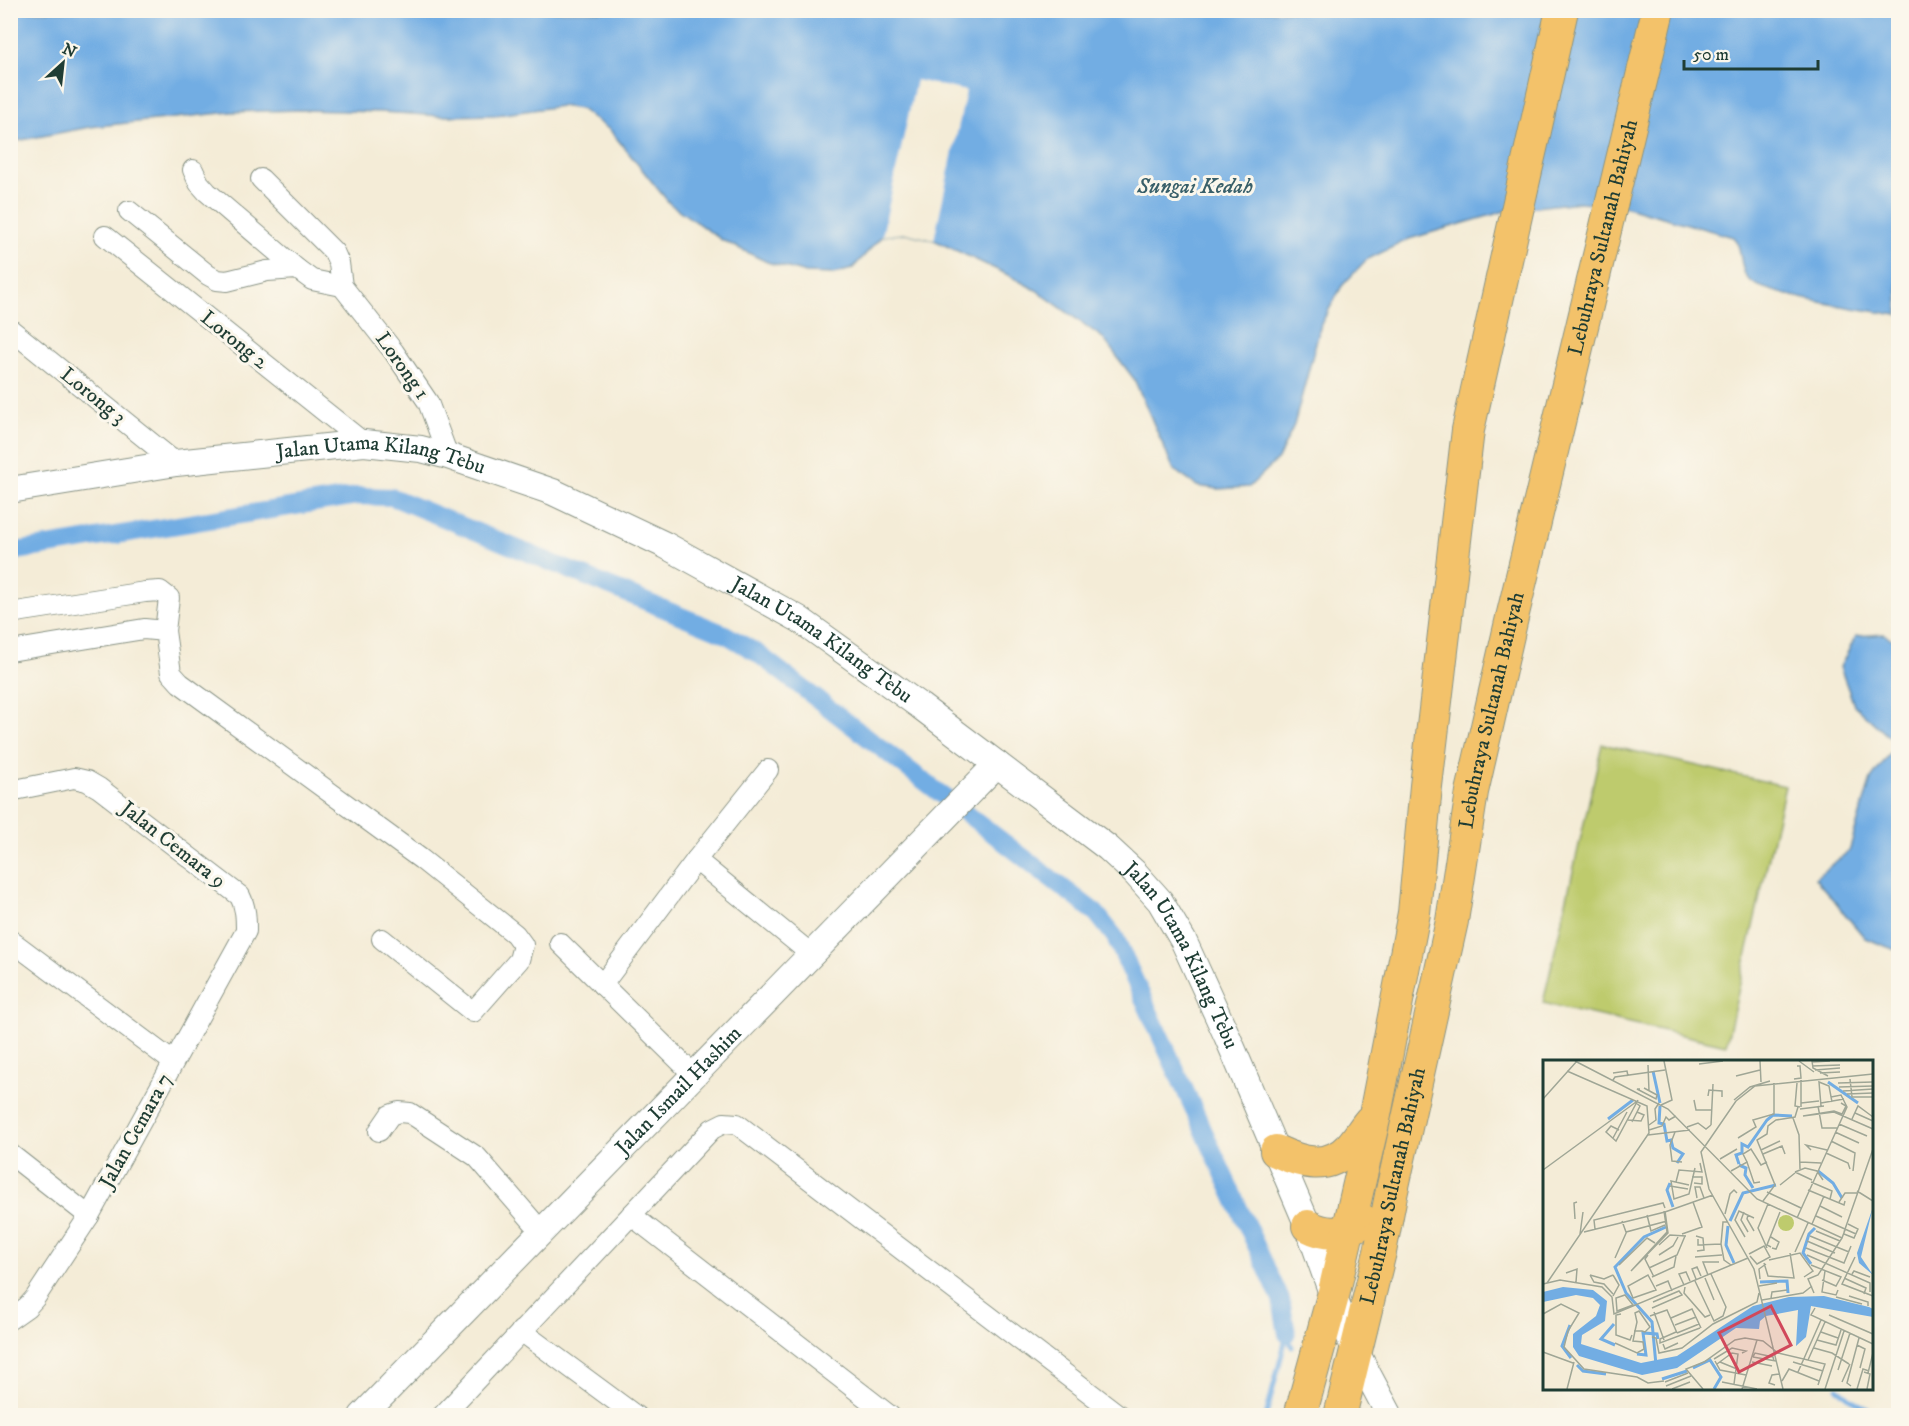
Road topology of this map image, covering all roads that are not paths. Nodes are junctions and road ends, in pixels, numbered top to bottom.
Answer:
1 (1562, 10) edge
2 (1658, 10) edge
3 (193, 170) dead end
4 (261, 179) dead end
5 (129, 211) dead end
6 (105, 236) dead end
7 (297, 269) junction
8 (342, 285) junction
9 (10, 329) edge
10 (364, 443) junction
11 (448, 456) junction
12 (176, 463) junction
13 (10, 490) edge
14 (10, 613) edge
15 (165, 631) junction
16 (10, 651) edge
17 (997, 764) junction
18 (768, 770) dead end
19 (10, 791) edge
20 (696, 860) junction
21 (246, 931) joint
22 (382, 939) dead end
23 (10, 940) edge
24 (560, 943) dead end
25 (811, 954) junction
26 (602, 985) junction
27 (173, 1062) junction
28 (694, 1075) junction
29 (1376, 1115) junction
30 (380, 1131) dead end
31 (1276, 1151) junction
32 (10, 1154) edge
33 (1391, 1195) junction
34 (631, 1215) junction
35 (88, 1216) junction
36 (1308, 1227) junction
37 (541, 1231) junction
38 (1347, 1232) junction
39 (1333, 1296) junction
40 (10, 1319) edge
41 (521, 1331) junction
42 (1356, 1352) junction
43 (362, 1416) edge
44 (442, 1416) edge
45 (636, 1416) edge
46 (890, 1416) edge
47 (1120, 1416) edge
48 (1300, 1416) edge
49 (1340, 1416) edge
50 (1390, 1416) edge

1 - 29 main road, Lebuhraya Sultanah Bahiyah
2 - 33 main road, Lebuhraya Sultanah Bahiyah
3 - 7 street
4 - 8 street, Lorong 1
5 - 7 street
6 - 10 street, Lorong 2
7 - 8 street
8 - 11 street, Lorong 1
9 - 12 street, Lorong 3
10 - 11 street, Jalan Utama Kilang Tebu
10 - 12 street, Jalan Utama Kilang Tebu
11 - 17 street, Jalan Utama Kilang Tebu
12 - 13 street, Jalan Utama Kilang Tebu
14 - 15 street
15 - 16 street
15 - 22 street
17 - 25 street, Jalan Ismail Hashim
17 - 31 street, Jalan Utama Kilang Tebu
18 - 20 street
19 - 21 street, Jalan Cemara 9
20 - 25 street
20 - 26 street
21 - 27 street, Jalan Cemara 7
23 - 27 street
24 - 26 street
25 - 28 street, Jalan Ismail Hashim
26 - 28 street
27 - 35 street, Jalan Cemara 7
28 - 37 street, Jalan Ismail Hashim
29 - 31 main road
29 - 38 main road, Lebuhraya Sultanah Bahiyah
30 - 37 street
31 - 36 street, Jalan Utama Kilang Tebu
32 - 35 street
33 - 38 main road
33 - 42 main road, Lebuhraya Sultanah Bahiyah
34 - 41 street
34 - 46 street
34 - 47 street
35 - 40 street, Jalan Cemara 7
36 - 38 main road
36 - 39 street, Jalan Utama Kilang Tebu
37 - 43 street, Jalan Ismail Hashim
38 - 39 main road, Lebuhraya Sultanah Bahiyah
39 - 42 street, Jalan Utama Kilang Tebu
39 - 48 main road, Lebuhraya Sultanah Bahiyah
41 - 44 street
41 - 45 street
42 - 49 main road, Lebuhraya Sultanah Bahiyah
42 - 50 street, Jalan Utama Kilang Tebu

